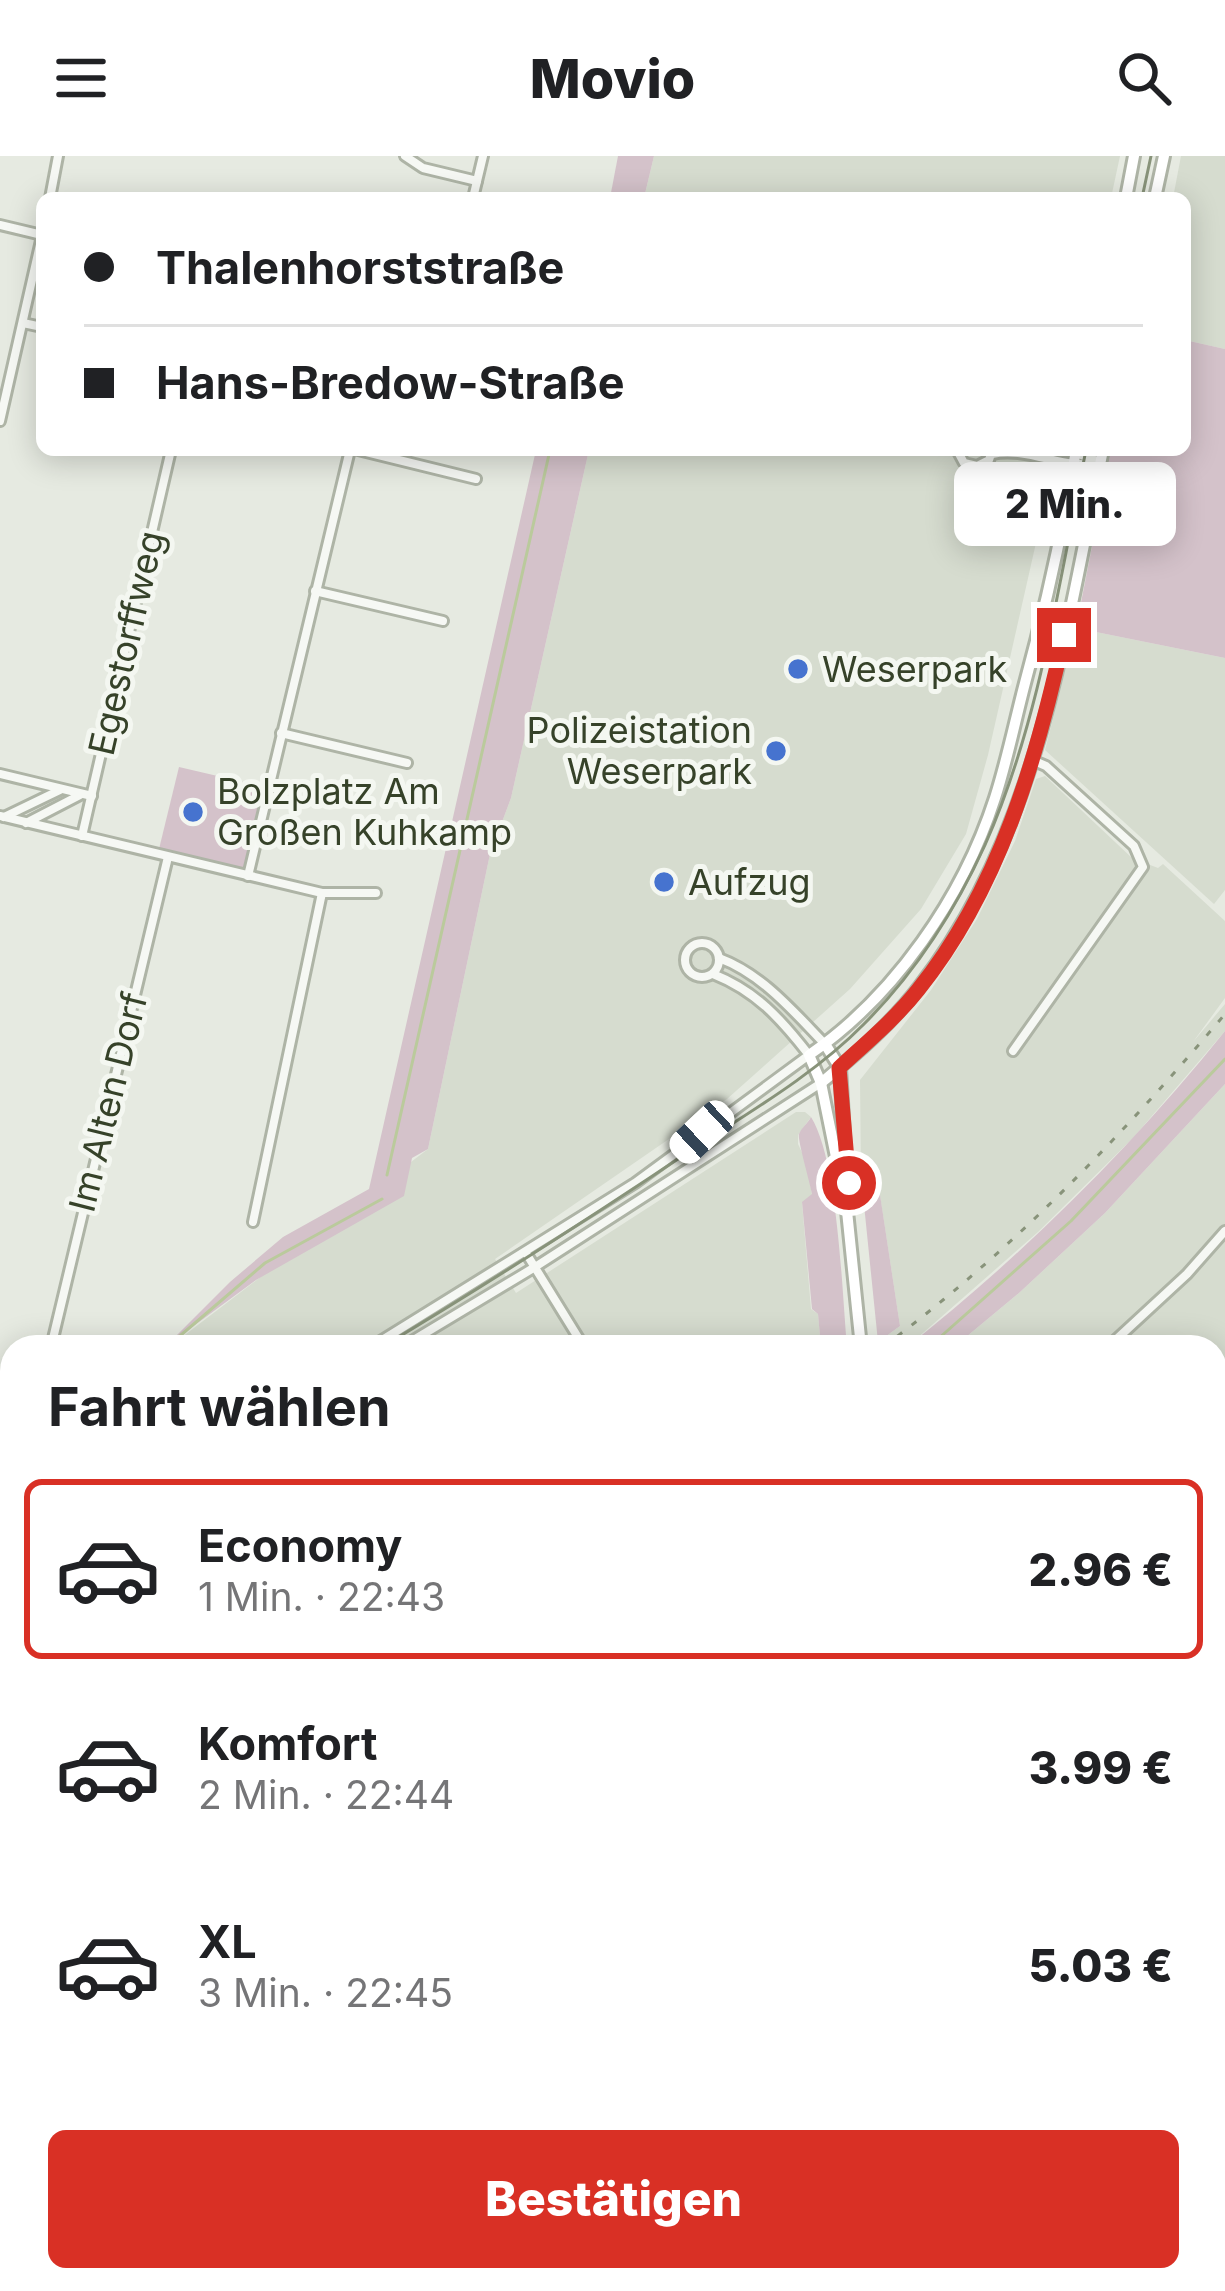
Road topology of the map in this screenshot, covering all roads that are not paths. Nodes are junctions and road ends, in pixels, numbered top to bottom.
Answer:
1 (58, 156) edge
2 (405, 156) edge
3 (483, 156) edge
4 (1134, 156) edge
5 (1164, 156) edge
6 (477, 182) junction
7 (51, 192) edge
8 (474, 192) edge
9 (1127, 192) edge
10 (1156, 192) edge
11 (0, 225) edge
12 (36, 234) edge
13 (36, 263) edge
14 (23, 323) junction
15 (36, 326) edge
16 (2, 406) edge
17 (0, 421) edge
18 (170, 456) edge
19 (352, 456) edge
20 (380, 456) edge
21 (959, 456) edge
22 (989, 456) edge
23 (1074, 456) edge
24 (1101, 456) edge
25 (476, 478) dead end
26 (315, 590) junction
27 (442, 621) dead end
28 (281, 733) junction
29 (1032, 760) junction
30 (407, 763) dead end
31 (0, 774) edge
32 (62, 789) junction
33 (87, 795) junction
34 (2, 816) edge
35 (26, 823) junction
36 (82, 836) junction
37 (168, 857) junction
38 (248, 876) junction
39 (322, 893) junction
40 (376, 893) dead end
41 (719, 958) junction
42 (713, 974) junction
43 (825, 1044) junction
44 (1013, 1051) dead end
45 (809, 1055) junction
46 (839, 1068) junction
47 (821, 1083) junction
48 (847, 1211) junction
49 (253, 1222) dead end
50 (1225, 1231) edge
51 (526, 1253) junction
52 (535, 1268) junction
53 (54, 1335) edge
54 (391, 1335) edge
55 (422, 1335) edge
56 (577, 1335) edge
57 (860, 1335) edge
58 (1121, 1335) edge

1 - 7 street
2 - 6 street
3 - 6 street
4 - 9 main road
5 - 10 main road
6 - 8 street
11 - 12 street
13 - 14 street
14 - 15 street
14 - 16 street
16 - 17 street
18 - 33 street, Egestorffweg
19 - 26 street
20 - 25 street
21 - 22 street
23 - 43 main road
24 - 29 main road
26 - 27 street
26 - 28 street
28 - 30 street
28 - 38 street
29 - 44 street
29 - 46 main road
31 - 32 street
32 - 33 street
32 - 34 street
33 - 35 street
33 - 36 street, Egestorffweg
34 - 35 street
35 - 36 street
36 - 37 street
37 - 38 street
37 - 53 street, Im Alten Dorf
38 - 39 street
39 - 40 street
39 - 49 street
41 - 42 street
41 - 42 street
41 - 43 street
42 - 45 street
43 - 45 main road
43 - 46 main road
45 - 47 main road
45 - 51 street
46 - 47 main road
46 - 48 main road
47 - 48 main road
47 - 52 street
48 - 57 main road
50 - 58 street
51 - 52 street
51 - 54 street
52 - 55 street
52 - 56 street

